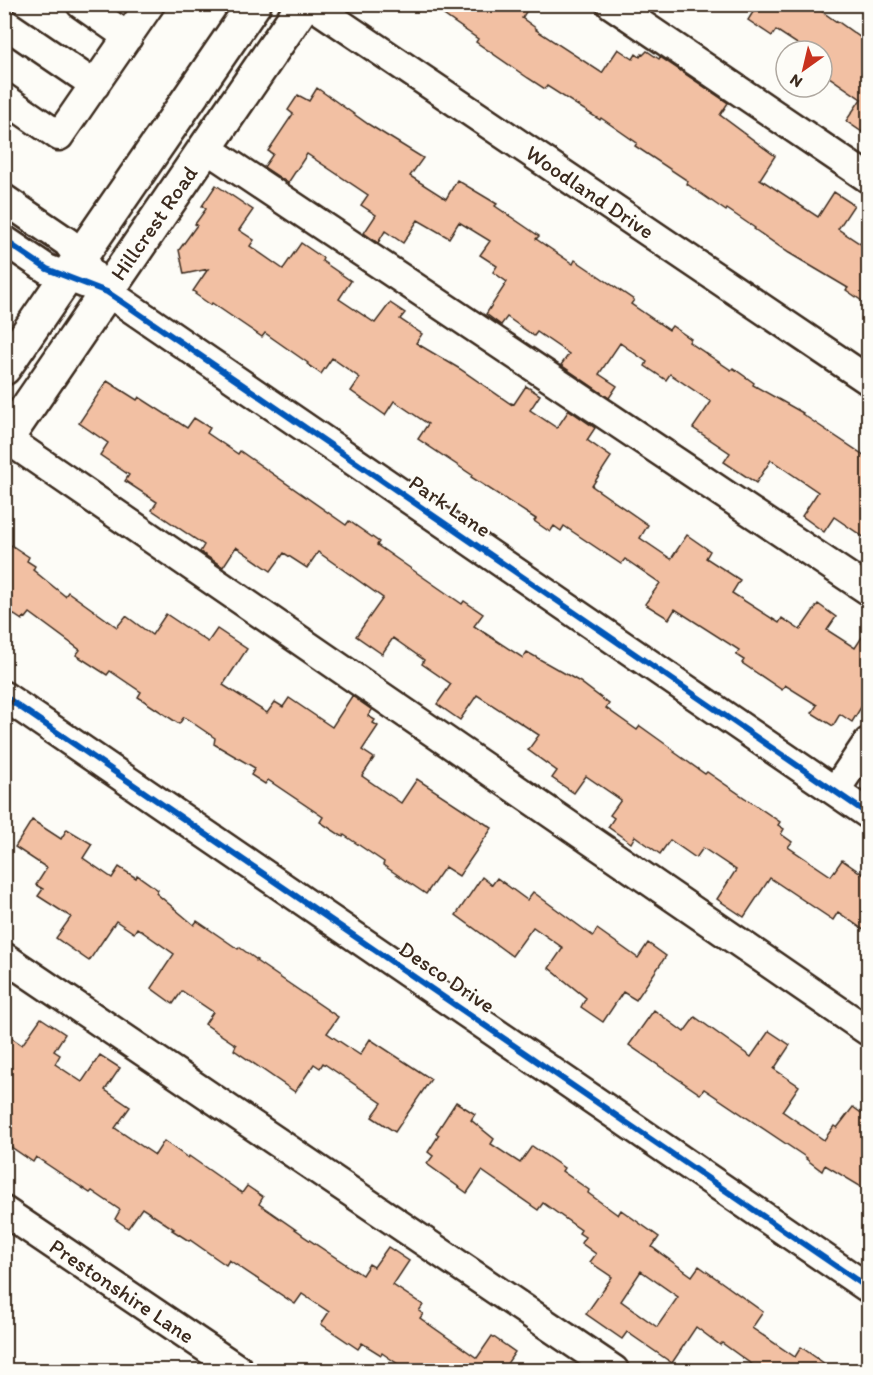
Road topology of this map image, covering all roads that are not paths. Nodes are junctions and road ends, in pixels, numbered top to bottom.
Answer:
1 (81, 4) edge
2 (150, 4) edge
3 (254, 4) edge
4 (304, 4) edge
5 (311, 4) edge
6 (611, 4) edge
7 (4, 23) edge
8 (128, 37) junction
9 (94, 85) junction
10 (4, 98) edge
11 (206, 148) junction
12 (868, 178) edge
13 (4, 200) edge
14 (4, 240) edge
15 (73, 268) junction
16 (106, 292) junction
17 (4, 368) edge
18 (868, 380) edge
19 (6, 440) edge
20 (868, 590) edge
21 (4, 696) edge
22 (868, 742) edge
23 (835, 791) junction
24 (868, 814) edge
25 (4, 957) edge
26 (868, 1031) edge
27 (4, 1211) edge
28 (868, 1288) edge
29 (238, 1371) edge
30 (614, 1371) edge

1 - 8 street
2 - 8 street
3 - 15 main road, Hillcrest Road
4 - 11 main road, Hillcrest Road
5 - 18 street, Woodland Drive
6 - 12 street
7 - 9 street
8 - 9 street
9 - 10 street
11 - 16 main road, Hillcrest Road
11 - 20 street
13 - 15 street, Park Lane
14 - 15 street, Park Lane
15 - 16 street, Park Lane
15 - 17 main road, Hillcrest Road
16 - 19 main road, Hillcrest Road
16 - 23 street, Park Lane
19 - 26 street
21 - 28 street, Desco Drive
22 - 23 street
23 - 24 street, Park Lane
25 - 30 street
27 - 29 street, Prestonshire Lane

